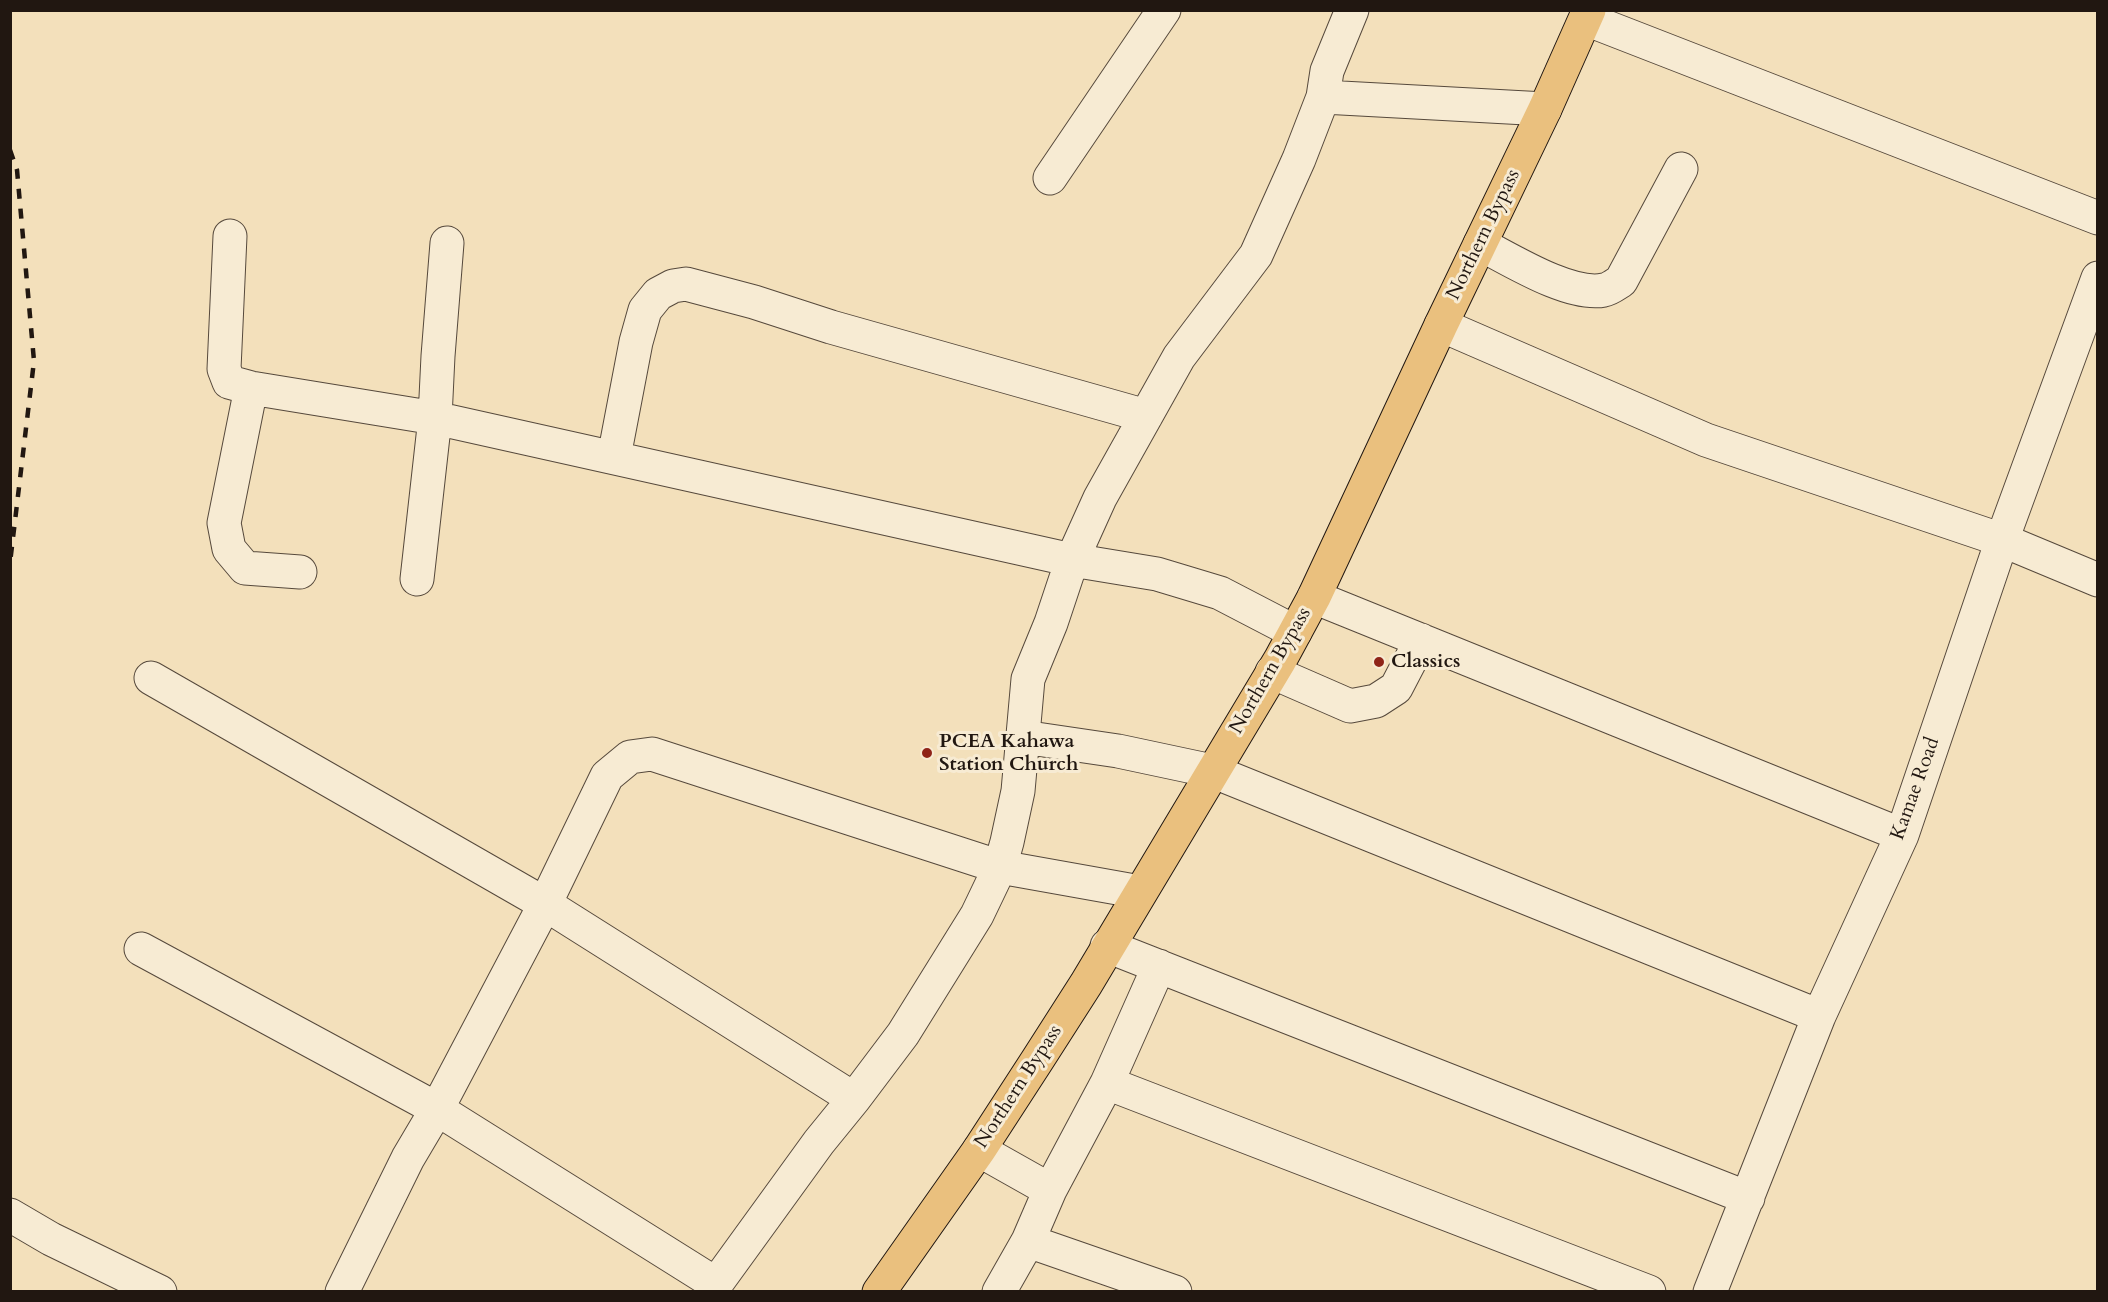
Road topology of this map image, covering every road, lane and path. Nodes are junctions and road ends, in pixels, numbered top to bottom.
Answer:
1 (1164, 10) edge
2 (1352, 10) edge
3 (1588, 15) edge
4 (1323, 97) junction
5 (1545, 110) junction
6 (1681, 169) dead end
7 (1050, 178) dead end
8 (2097, 218) edge
9 (230, 236) dead end
10 (447, 243) dead end
11 (1480, 244) junction
12 (2097, 278) edge
13 (1441, 325) junction
14 (251, 388) junction
15 (1146, 416) junction
16 (435, 418) junction
17 (614, 457) junction
18 (2002, 540) junction
19 (1072, 560) junction
20 (300, 572) dead end
21 (417, 579) dead end
22 (2097, 580) edge
23 (1314, 597) junction
24 (1295, 632) junction
25 (1421, 640) junction
26 (1272, 672) junction
27 (151, 678) dead end
28 (1023, 737) junction
29 (1212, 771) junction
30 (1902, 835) junction
31 (1000, 867) junction
32 (1140, 892) junction
33 (545, 904) junction
34 (1107, 946) junction
35 (141, 949) dead end
36 (1159, 966) junction
37 (1819, 1016) junction
38 (1107, 1083) junction
39 (854, 1099) junction
40 (437, 1109) junction
41 (979, 1150) junction
42 (1050, 1190) junction
43 (1748, 1197) junction
44 (10, 1215) edge
45 (1028, 1241) junction
46 (714, 1288) edge
47 (160, 1292) edge
48 (342, 1292) edge
49 (879, 1292) edge
50 (999, 1292) edge
51 (1176, 1292) edge
52 (1649, 1292) edge
53 (1710, 1292) edge

1 - 7 street
2 - 4 street
3 - 5 main road, Northern Bypass
3 - 8 street
4 - 5 street
4 - 15 street
5 - 11 main road, Northern Bypass
6 - 11 street
9 - 14 street
10 - 16 street
11 - 13 main road, Northern Bypass
12 - 18 street, Kamae Road
13 - 18 street
13 - 23 main road, Northern Bypass
14 - 16 street
14 - 20 street
15 - 17 street
15 - 19 street
16 - 17 street
16 - 21 street
17 - 19 street
18 - 22 street
18 - 30 street, Kamae Road
19 - 24 street
19 - 28 street
23 - 24 main road, Northern Bypass
23 - 25 street
24 - 26 main road, Northern Bypass
25 - 26 street
25 - 30 street
26 - 29 main road, Northern Bypass
27 - 33 street
28 - 29 street
28 - 31 street
29 - 32 main road, Northern Bypass
29 - 37 street
30 - 37 street, Kamae Road
31 - 32 street
31 - 33 street
31 - 39 street
32 - 34 main road, Northern Bypass
33 - 39 street
33 - 40 street
34 - 36 street
34 - 41 main road, Northern Bypass
35 - 40 street
36 - 38 street
36 - 43 street
37 - 43 street, Kamae Road
38 - 42 street
38 - 52 street
39 - 46 street
40 - 46 street
40 - 48 street
41 - 42 street
41 - 49 main road, Northern Bypass
42 - 45 street
43 - 53 street, Kamae Road
44 - 47 street
45 - 50 street
45 - 51 street

